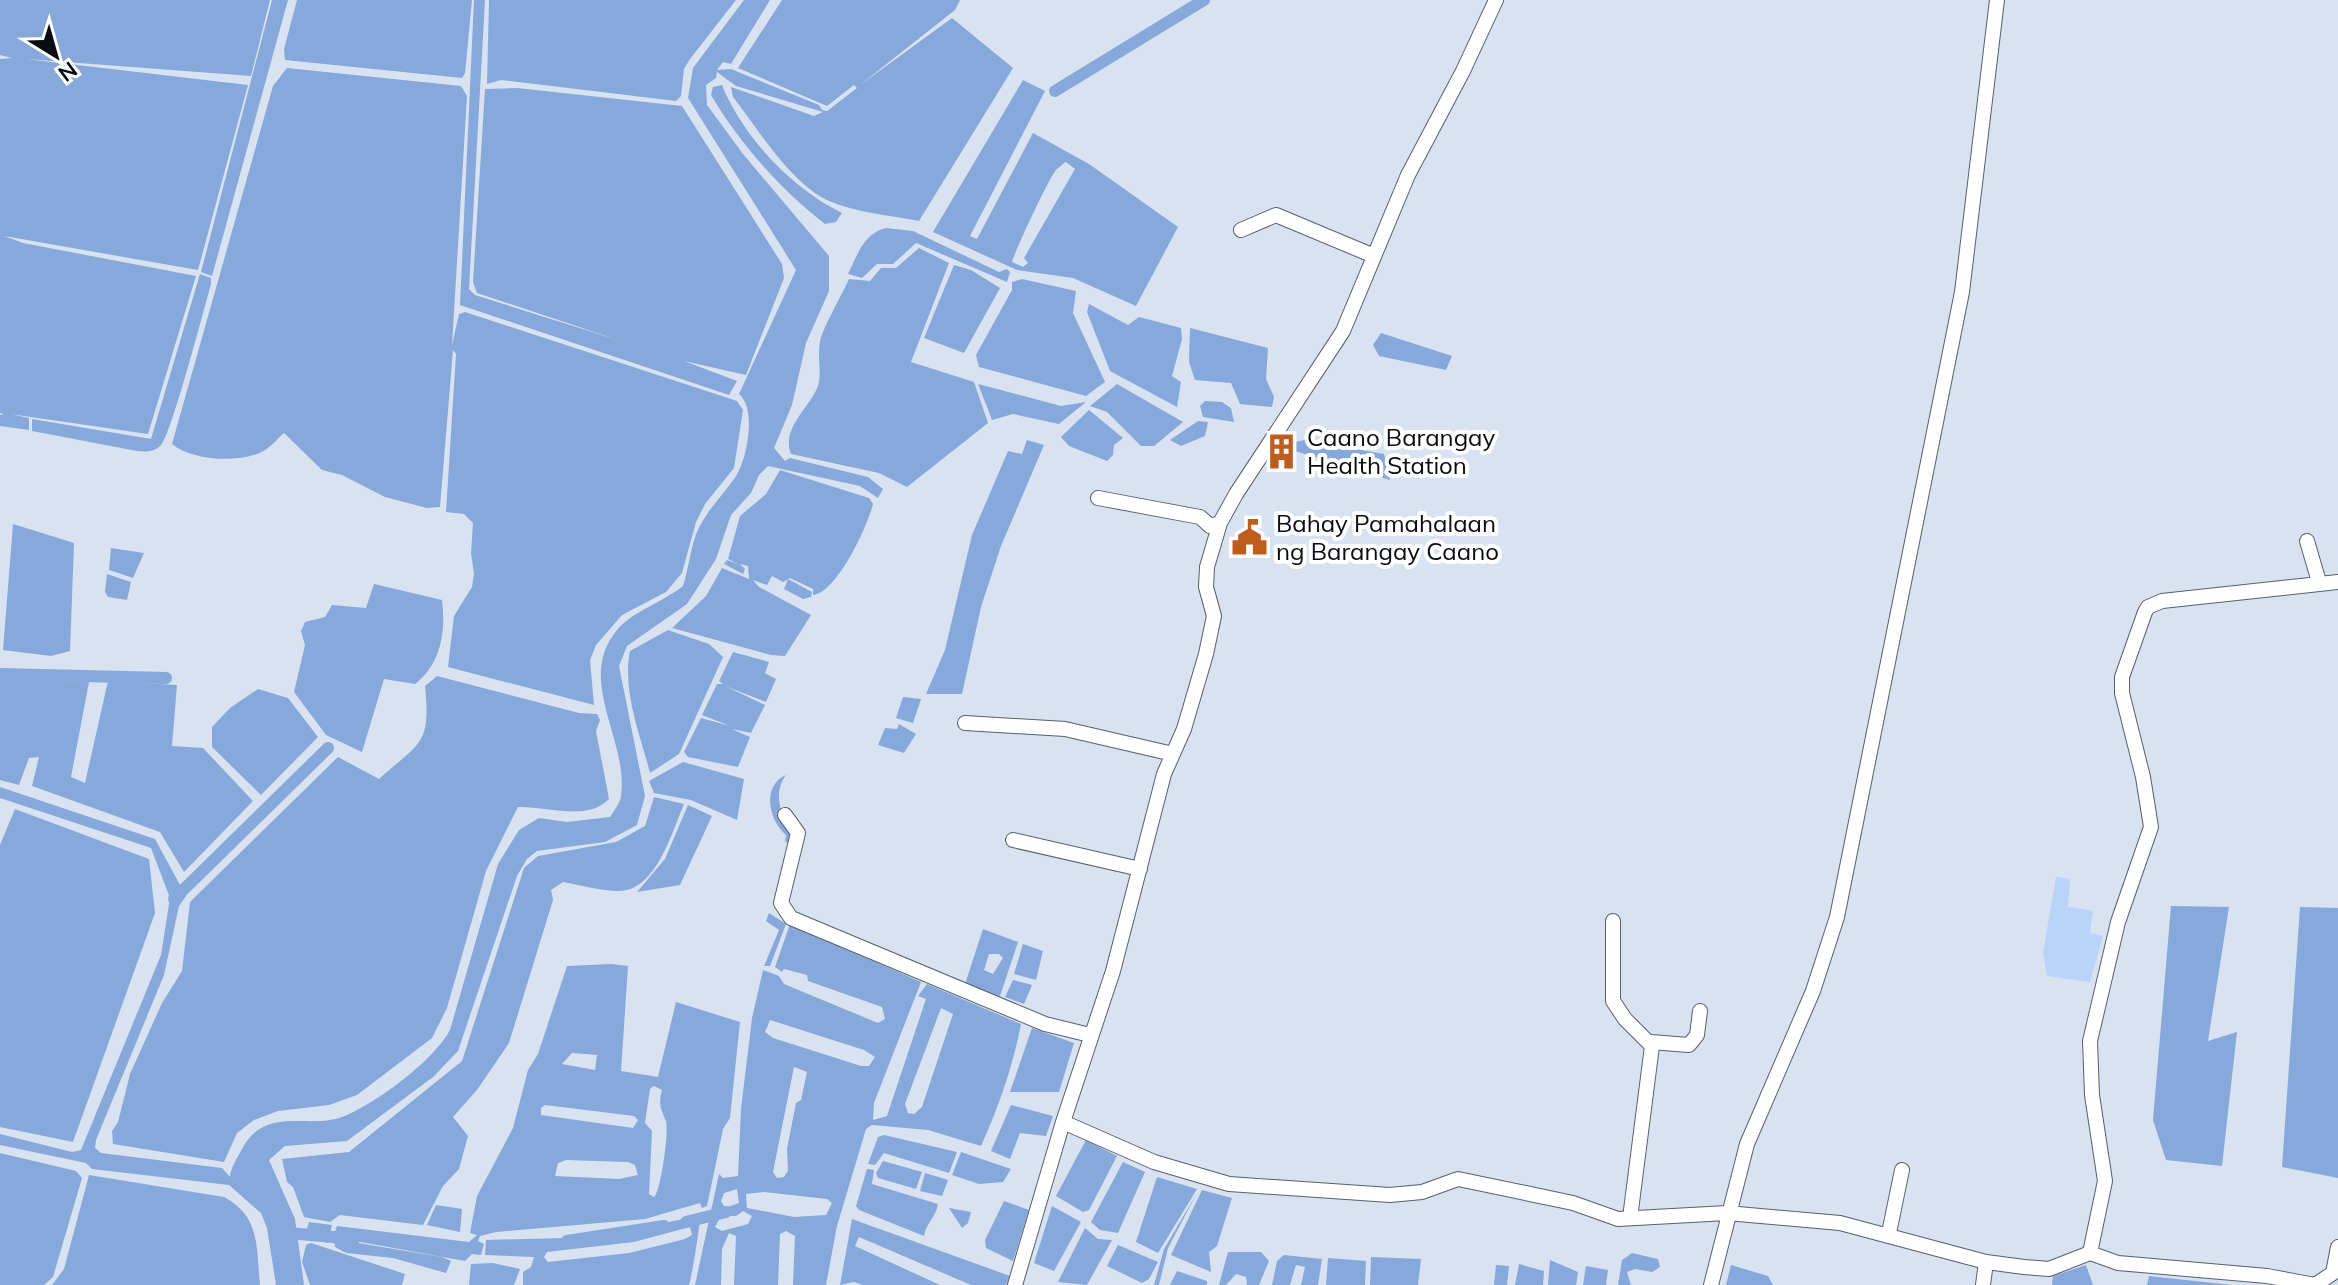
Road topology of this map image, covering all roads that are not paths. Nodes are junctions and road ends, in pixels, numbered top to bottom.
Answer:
1 (1496, 0) edge
2 (1997, 0) edge
3 (1241, 230) dead end
4 (1374, 256) junction
5 (1098, 498) dead end
6 (1220, 523) junction
7 (2307, 541) dead end
8 (2319, 582) junction
9 (2338, 582) edge
10 (965, 723) dead end
11 (1173, 754) junction
12 (785, 815) dead end
13 (1013, 840) dead end
14 (1140, 869) junction
15 (1613, 921) dead end
16 (1700, 1011) dead end
17 (1090, 1035) junction
18 (1651, 1042) junction
19 (1063, 1122) junction
20 (1902, 1170) dead end
21 (1727, 1213) junction
22 (1630, 1218) junction
23 (1889, 1233) junction
24 (2338, 1247) edge
25 (2090, 1253) junction
26 (1986, 1262) junction
27 (1015, 1285) edge
28 (1711, 1285) edge
29 (1983, 1285) edge

1 - 4 street
2 - 21 street
3 - 4 street
4 - 6 street
5 - 6 street
6 - 11 street
7 - 8 street
8 - 9 street
8 - 25 street
10 - 11 street
11 - 14 street
12 - 17 street
13 - 14 street
14 - 17 street
15 - 18 street
16 - 18 street
17 - 19 street
18 - 22 street
19 - 22 street
19 - 27 street
20 - 23 street
21 - 22 street
21 - 23 street
21 - 28 street
23 - 26 street
24 - 25 street
25 - 26 street
26 - 29 street

